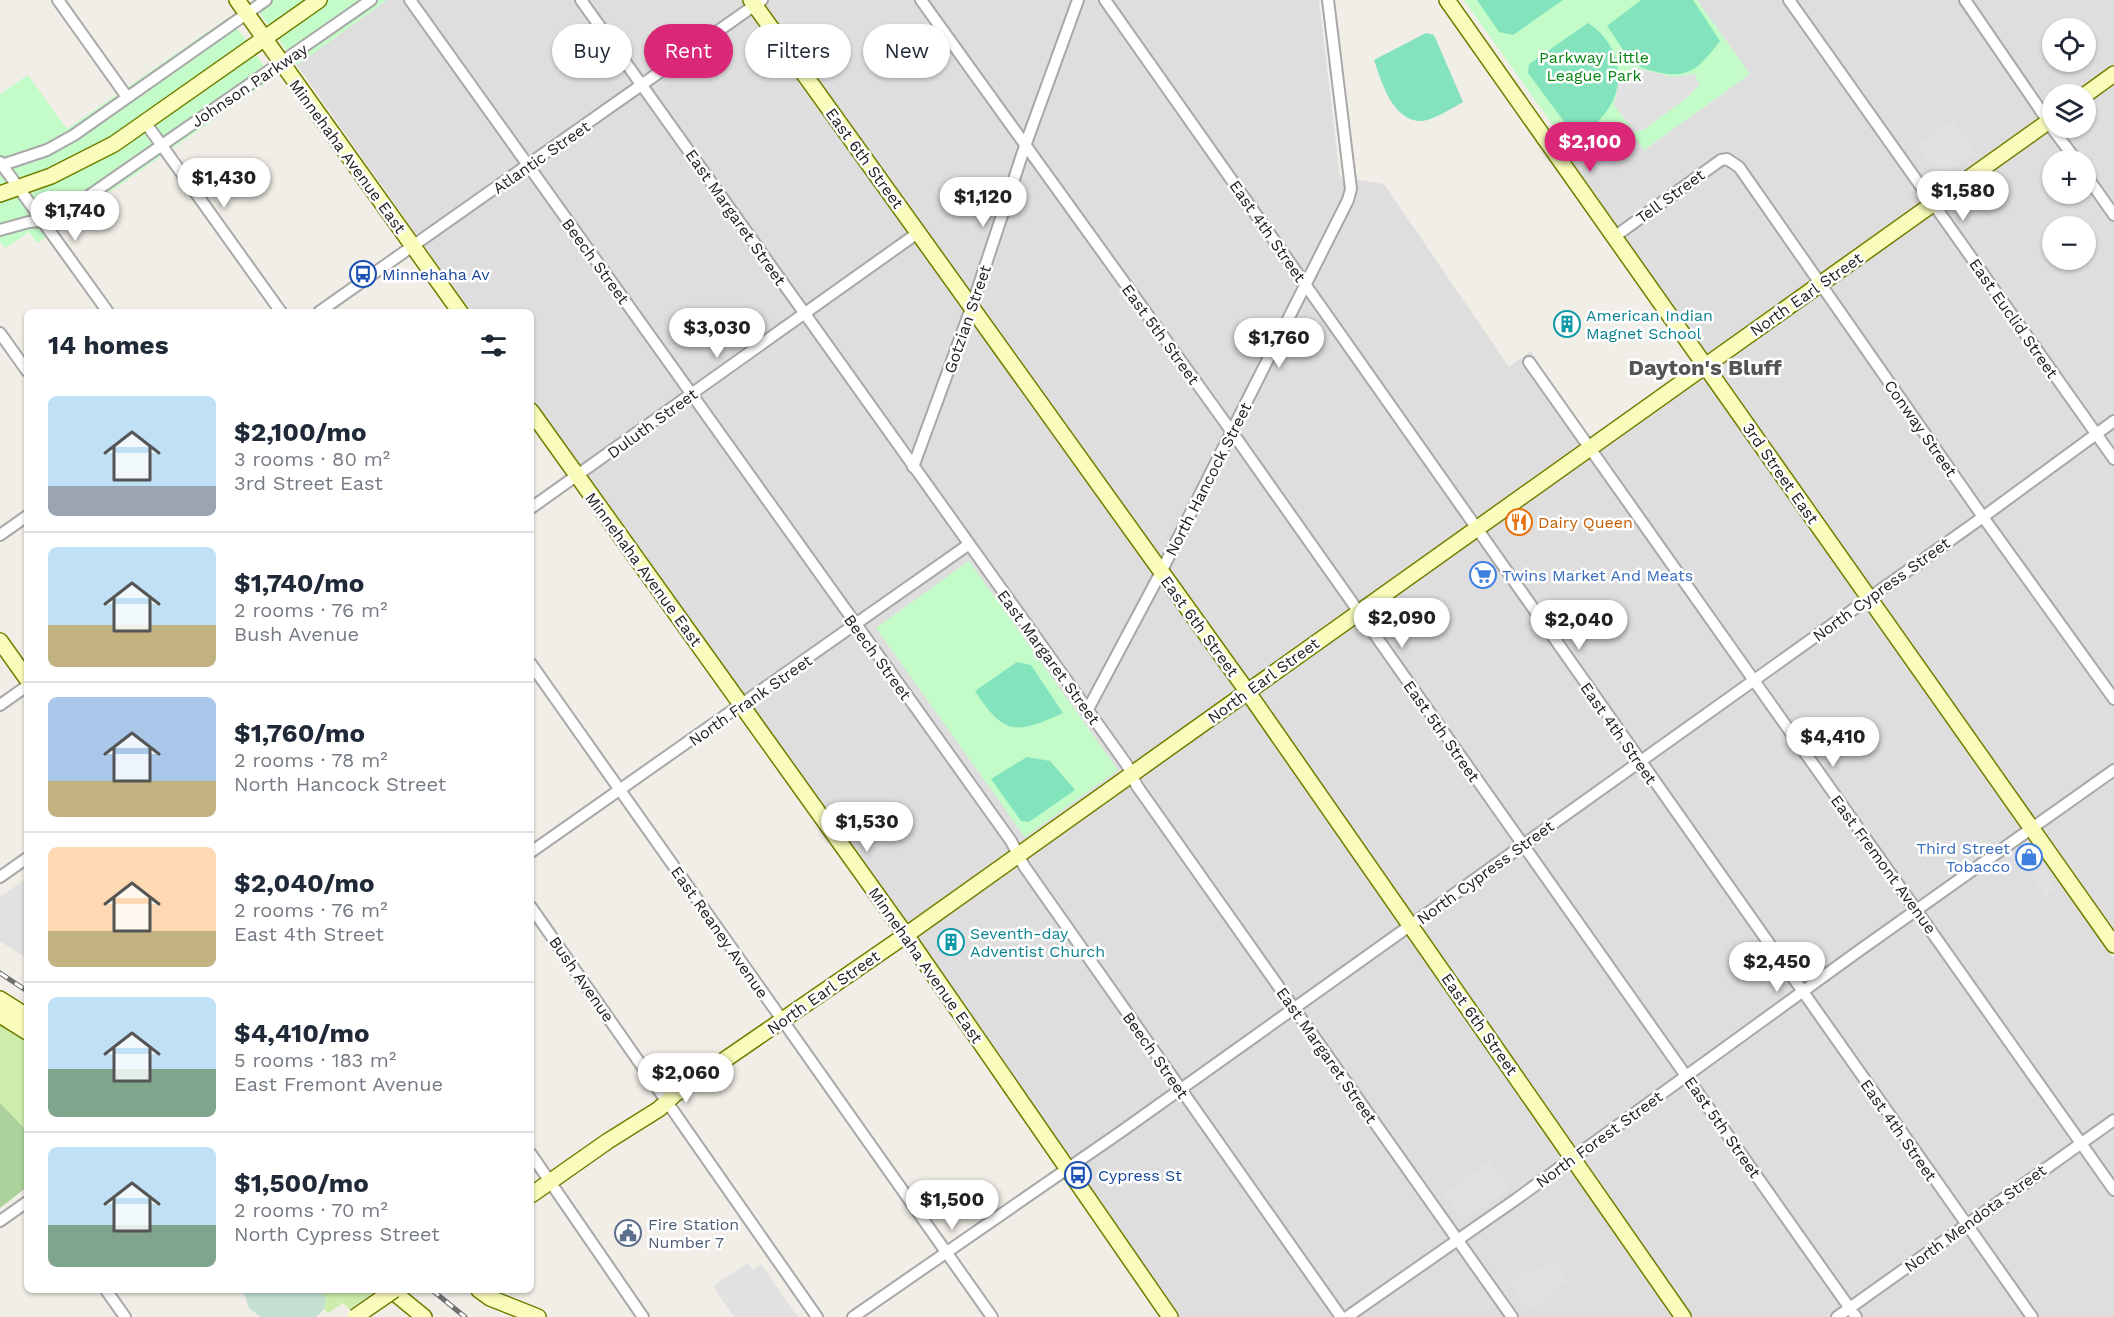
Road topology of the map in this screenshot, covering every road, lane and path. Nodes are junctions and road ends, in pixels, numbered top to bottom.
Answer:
1 (58, 0) edge
2 (237, 0) edge
3 (266, 0) edge
4 (319, 0) edge
5 (371, 0) edge
6 (410, 0) edge
7 (581, 0) edge
8 (921, 0) edge
9 (1078, 0) edge
10 (1105, 0) edge
11 (1328, 0) edge
12 (1447, 0) edge
13 (1789, 0) edge
14 (1965, 0) edge
15 (756, 2) edge
16 (247, 14) junction
17 (265, 39) junction
18 (282, 63) junction
19 (2114, 74) edge
20 (642, 85) junction
21 (2096, 87) edge
22 (127, 97) junction
23 (2042, 111) edge
24 (145, 122) junction
25 (2042, 130) edge
26 (161, 145) junction
27 (1025, 146) junction
28 (1727, 159) joint
29 (1, 164) edge
30 (527, 166) junction
31 (19, 188) junction
32 (2096, 190) edge
33 (0, 194) edge
34 (1932, 203) junction
35 (2114, 215) edge
36 (42, 221) junction
37 (0, 230) edge
38 (919, 232) junction
39 (1614, 237) junction
40 (413, 246) junction
41 (1305, 284) junction
42 (1820, 284) junction
43 (972, 306) junction
44 (106, 309) edge
45 (279, 309) edge
46 (324, 309) edge
47 (458, 309) edge
48 (804, 314) junction
49 (0, 333) edge
50 (1529, 362) dead end
51 (1705, 365) junction
52 (24, 367) edge
53 (691, 395) junction
54 (534, 415) edge
55 (2114, 421) edge
56 (1232, 432) junction
57 (2096, 434) junction
58 (1590, 449) junction
59 (2114, 459) edge
60 (913, 467) junction
61 (578, 476) junction
62 (534, 506) edge
63 (1983, 517) junction
64 (24, 518) edge
65 (1476, 528) junction
66 (0, 535) edge
67 (968, 545) junction
68 (1161, 572) junction
69 (1869, 597) junction
70 (1358, 612) junction
71 (856, 626) junction
72 (0, 641) edge
73 (534, 668) edge
74 (24, 675) edge
75 (1753, 681) junction
76 (24, 688) edge
77 (1247, 691) junction
78 (2114, 699) edge
79 (0, 705) edge
80 (742, 706) junction
81 (1087, 711) junction
82 (1639, 762) junction
83 (2114, 770) edge
84 (1131, 775) junction
85 (620, 790) junction
86 (2031, 828) junction
87 (1524, 845) junction
88 (534, 850) edge
89 (1017, 856) junction
90 (24, 860) edge
91 (0, 877) edge
92 (1918, 910) junction
93 (534, 912) edge
94 (1411, 926) junction
95 (906, 935) junction
96 (2114, 945) edge
97 (1802, 993) junction
98 (0, 999) edge
99 (1293, 1008) junction
100 (24, 1014) edge
101 (0, 1016) edge
102 (782, 1021) junction
103 (24, 1030) edge
104 (1687, 1075) junction
105 (1180, 1089) junction
106 (668, 1102) junction
107 (2114, 1120) edge
108 (2081, 1142) junction
109 (1572, 1157) junction
110 (534, 1158) edge
111 (1067, 1169) junction
112 (551, 1182) junction
113 (2114, 1190) edge
114 (534, 1194) edge
115 (24, 1204) edge
116 (0, 1221) edge
117 (1966, 1224) junction
118 (1458, 1240) junction
119 (946, 1252) junction
120 (108, 1293) edge
121 (389, 1293) edge
122 (396, 1293) edge
123 (482, 1293) edge
124 (1853, 1313) edge
125 (125, 1317) edge
126 (355, 1317) edge
127 (424, 1317) edge
128 (538, 1317) edge
129 (643, 1317) edge
130 (817, 1317) edge
131 (853, 1317) edge
132 (992, 1317) edge
133 (1170, 1317) edge
134 (1341, 1317) edge
135 (1347, 1317) edge
136 (1512, 1317) edge
137 (1683, 1317) edge
138 (1837, 1317) edge
139 (2032, 1317) edge

1 - 22 street
2 - 16 street, Minnehaha Avenue East
3 - 16 street
4 - 17 street, Johnson Parkway
5 - 18 street, Johnson Parkway
6 - 30 street, Beech Street
7 - 20 street, East Margaret Street
8 - 27 street, East 5th Street
9 - 27 street, Gotzian Street
10 - 41 street, East 4th Street
11 - 41 street, North Hancock Street
12 - 39 street, 3rd Street East
13 - 34 street, East Euclid Street
14 - 23 street
15 - 20 street, Atlantic Street
15 - 38 street, East 6th Street
16 - 17 street, Minnehaha Avenue East
16 - 22 street
17 - 18 street, Minnehaha Avenue East
17 - 24 street, Johnson Parkway
18 - 26 street, Johnson Parkway
18 - 40 street, Minnehaha Avenue East
19 - 21 street
20 - 30 street, Atlantic Street
20 - 48 street, East Margaret Street
22 - 29 street
24 - 26 street
24 - 31 street, Johnson Parkway
25 - 34 street, North Earl Street
26 - 36 street, Johnson Parkway
26 - 45 street
27 - 43 street, Gotzian Street
27 - 56 street, East 5th Street
28 - 39 street, Tell Street
28 - 42 street, Conway Street
29 - 31 street
30 - 40 street, Atlantic Street
30 - 53 street, Beech Street
31 - 33 street, Johnson Parkway
31 - 36 street
32 - 35 street
34 - 42 street, North Earl Street
34 - 57 street, East Euclid Street
36 - 37 street, Johnson Parkway
36 - 44 street
38 - 43 street, East 6th Street
38 - 48 street, Duluth Street
39 - 51 street, 3rd Street East
40 - 46 street, Atlantic Street
40 - 47 street, Minnehaha Avenue East
41 - 56 street, North Hancock Street
41 - 65 street, East 4th Street
42 - 51 street, North Earl Street
42 - 63 street, Conway Street
43 - 60 street, Gotzian Street
43 - 68 street, East 6th Street
48 - 53 street, Duluth Street
48 - 60 street, East Margaret Street
49 - 52 street
50 - 58 street, East Fremont Avenue
51 - 58 street, North Earl Street
51 - 69 street, 3rd Street East
53 - 61 street, Duluth Street
53 - 71 street, Beech Street
54 - 61 street, Minnehaha Avenue East
55 - 57 street, North Cypress Street
56 - 68 street, North Hancock Street
56 - 70 street, East 5th Street
57 - 59 street, East Euclid Street
57 - 63 street, North Cypress Street
58 - 65 street, North Earl Street
58 - 75 street, East Fremont Avenue
60 - 67 street, East Margaret Street
61 - 62 street, Duluth Street
61 - 80 street, Minnehaha Avenue East
63 - 69 street, North Cypress Street
63 - 78 street, Conway Street
64 - 66 street
65 - 70 street, North Earl Street
65 - 82 street, East 4th Street
67 - 71 street, North Frank Street
67 - 81 street, East Margaret Street
68 - 77 street, East 6th Street
68 - 81 street, North Hancock Street
69 - 75 street, North Cypress Street
69 - 86 street, 3rd Street East
70 - 77 street, North Earl Street
70 - 87 street, East 5th Street
71 - 80 street, North Frank Street
71 - 89 street, Beech Street
72 - 74 street
73 - 85 street, East Reaney Avenue
75 - 82 street, North Cypress Street
75 - 92 street, East Fremont Avenue
76 - 79 street
77 - 84 street, North Earl Street
77 - 94 street, East 6th Street
80 - 85 street, North Frank Street
80 - 95 street, Minnehaha Avenue East
81 - 84 street, East Margaret Street
82 - 87 street, North Cypress Street
82 - 97 street, East 4th Street
83 - 86 street, North Forest Street
84 - 89 street, North Earl Street
84 - 99 street, East Margaret Street
85 - 88 street, North Frank Street
85 - 102 street, East Reaney Avenue
86 - 92 street, North Forest Street
86 - 96 street, 3rd Street East
87 - 94 street, North Cypress Street
87 - 104 street, East 5th Street
89 - 95 street, North Earl Street
89 - 105 street, Beech Street
90 - 91 street
92 - 97 street, North Forest Street
92 - 108 street, East Fremont Avenue
93 - 106 street, Bush Avenue
94 - 99 street, North Cypress Street
94 - 109 street, East 6th Street
95 - 102 street, North Earl Street
95 - 111 street, Minnehaha Avenue East
97 - 104 street, North Forest Street
97 - 117 street, East 4th Street
98 - 100 street
99 - 105 street, North Cypress Street
99 - 118 street, East Margaret Street
101 - 103 street
102 - 106 street, North Earl Street
102 - 119 street, East Reaney Avenue
104 - 109 street, North Forest Street
104 - 124 street, East 5th Street
105 - 111 street, North Cypress Street
105 - 134 street, Beech Street
106 - 112 street, North Earl Street
106 - 130 street, Bush Avenue
107 - 108 street, North Mendota Street
108 - 113 street, East Fremont Avenue
108 - 117 street, North Mendota Street
109 - 118 street, North Forest Street
109 - 137 street, East 6th Street
110 - 112 street
111 - 119 street, North Cypress Street
111 - 133 street, Minnehaha Avenue East
112 - 114 street, North Earl Street
112 - 129 street
115 - 116 street
117 - 124 street, North Mendota Street
117 - 139 street, East 4th Street
118 - 135 street, North Forest Street
118 - 136 street, East Margaret Street
119 - 131 street, North Cypress Street
119 - 132 street, East Reaney Avenue
120 - 125 street
121 - 126 street, bridge
122 - 127 street
123 - 128 street
124 - 138 street, North Mendota Street

